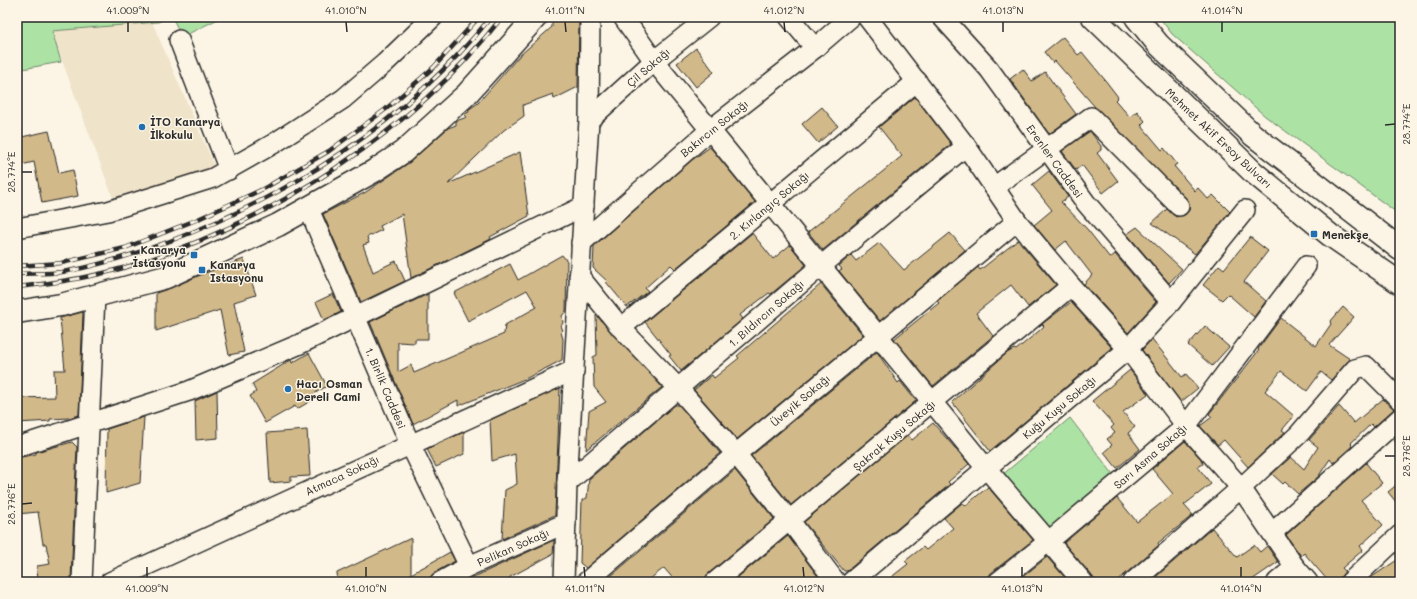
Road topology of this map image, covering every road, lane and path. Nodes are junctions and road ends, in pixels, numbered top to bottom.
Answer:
1 (433, 17) edge
2 (536, 17) edge
3 (590, 17) edge
4 (623, 17) edge
5 (709, 17) edge
6 (789, 17) edge
7 (851, 17) edge
8 (942, 17) edge
9 (1136, 17) edge
10 (872, 18) edge
11 (1098, 20) edge
12 (179, 40) dead end
13 (815, 48) junction
14 (654, 61) junction
15 (917, 81) junction
16 (589, 120) junction
17 (710, 130) junction
18 (966, 146) junction
19 (1046, 149) junction
20 (229, 170) junction
21 (994, 187) junction
22 (770, 204) junction
23 (584, 206) junction
24 (1179, 206) dead end
25 (308, 207) junction
26 (1245, 210) dead end
27 (1017, 221) junction
28 (17, 228) edge
29 (581, 243) junction
30 (1400, 249) edge
31 (821, 266) junction
32 (1306, 266) dead end
33 (579, 276) junction
34 (1400, 283) edge
35 (1071, 286) junction
36 (95, 296) junction
37 (1171, 302) junction
38 (17, 312) edge
39 (355, 317) junction
40 (621, 328) junction
41 (877, 335) junction
42 (1128, 349) junction
43 (574, 370) junction
44 (678, 388) junction
45 (1400, 400) edge
46 (932, 402) junction
47 (1400, 418) edge
48 (88, 425) junction
49 (1186, 426) junction
50 (410, 444) junction
51 (17, 447) edge
52 (736, 454) junction
53 (986, 468) junction
54 (567, 483) junction
55 (1242, 488) junction
56 (790, 521) junction
57 (566, 523) junction
58 (1273, 532) junction
59 (1400, 536) edge
60 (1049, 542) junction
61 (469, 566) junction
62 (1295, 567) junction
63 (82, 582) edge
64 (110, 582) edge
65 (440, 582) edge
66 (564, 582) edge
67 (586, 582) edge
68 (715, 582) edge
69 (836, 582) edge
70 (851, 582) edge
71 (998, 582) edge
72 (1083, 582) edge
73 (1133, 582) edge
74 (1276, 582) edge
75 (1308, 582) edge
76 (1350, 582) edge

1 - 20 street
2 - 25 main road
3 - 16 street
4 - 14 street
5 - 14 street, Çil Sokağı
6 - 13 street
7 - 13 street, Bakırcın Sokağı
8 - 19 street, Erenler Caddesi
9 - 30 main road
10 - 15 street
11 - 34 main road, Mehmet Akif Ersoy Bulvarı
12 - 20 street
13 - 17 street, Bakırcın Sokağı
14 - 16 street, Çil Sokağı
14 - 17 street
15 - 18 street
15 - 22 street, 2. Kırlangıç Sokağı
16 - 23 street
17 - 22 street
17 - 29 street, Bakırcın Sokağı
18 - 21 street
18 - 31 street, 1. Bıldırcın Sokağı
19 - 21 street
19 - 24 street
19 - 37 street, Erenler Caddesi
20 - 28 street
21 - 27 street
22 - 31 street
22 - 40 street, 2. Kırlangıç Sokağı
23 - 29 street
23 - 39 street
25 - 36 main road
25 - 39 street, 1. Birlik Caddesi
26 - 37 street, Kuğu Kuşu Sokağı
27 - 35 street
27 - 41 street, Üveyik Sokağı
29 - 33 street
31 - 41 street
31 - 44 street, 1. Bıldırcın Sokağı
32 - 49 street, Sarı Asma Sokağı
33 - 40 street
33 - 43 street
35 - 42 street
35 - 46 street, Şakrak Kuşu Sokağı
36 - 38 main road
36 - 48 street
37 - 42 street, Kuğu Kuşu Sokağı
39 - 48 street
39 - 50 street, 1. Birlik Caddesi
40 - 44 street
41 - 46 street
41 - 52 street, Üveyik Sokağı
42 - 49 street
42 - 53 street, Kuğu Kuşu Sokağı
43 - 50 street, Atmaca Sokağı
43 - 54 street
44 - 52 street
44 - 54 street, 1. Bıldırcın Sokağı
45 - 55 street
46 - 53 street
46 - 56 street, Şakrak Kuşu Sokağı
47 - 58 street
48 - 51 street
48 - 63 street
49 - 55 street
49 - 60 street, Sarı Asma Sokağı
50 - 61 street, 1. Birlik Caddesi
50 - 64 street, Atmaca Sokağı
52 - 56 street
52 - 67 street, Üveyik Sokağı
53 - 60 street
53 - 70 street, Kuğu Kuşu Sokağı
54 - 57 street
55 - 58 street
55 - 73 street
56 - 68 street, Şakrak Kuşu Sokağı
56 - 69 street
57 - 61 street, Pelikan Sokağı
57 - 66 street
58 - 62 street
59 - 76 street
60 - 71 street, Sarı Asma Sokağı
60 - 72 street
61 - 65 street, Pelikan Sokağı
62 - 74 street
62 - 75 street

